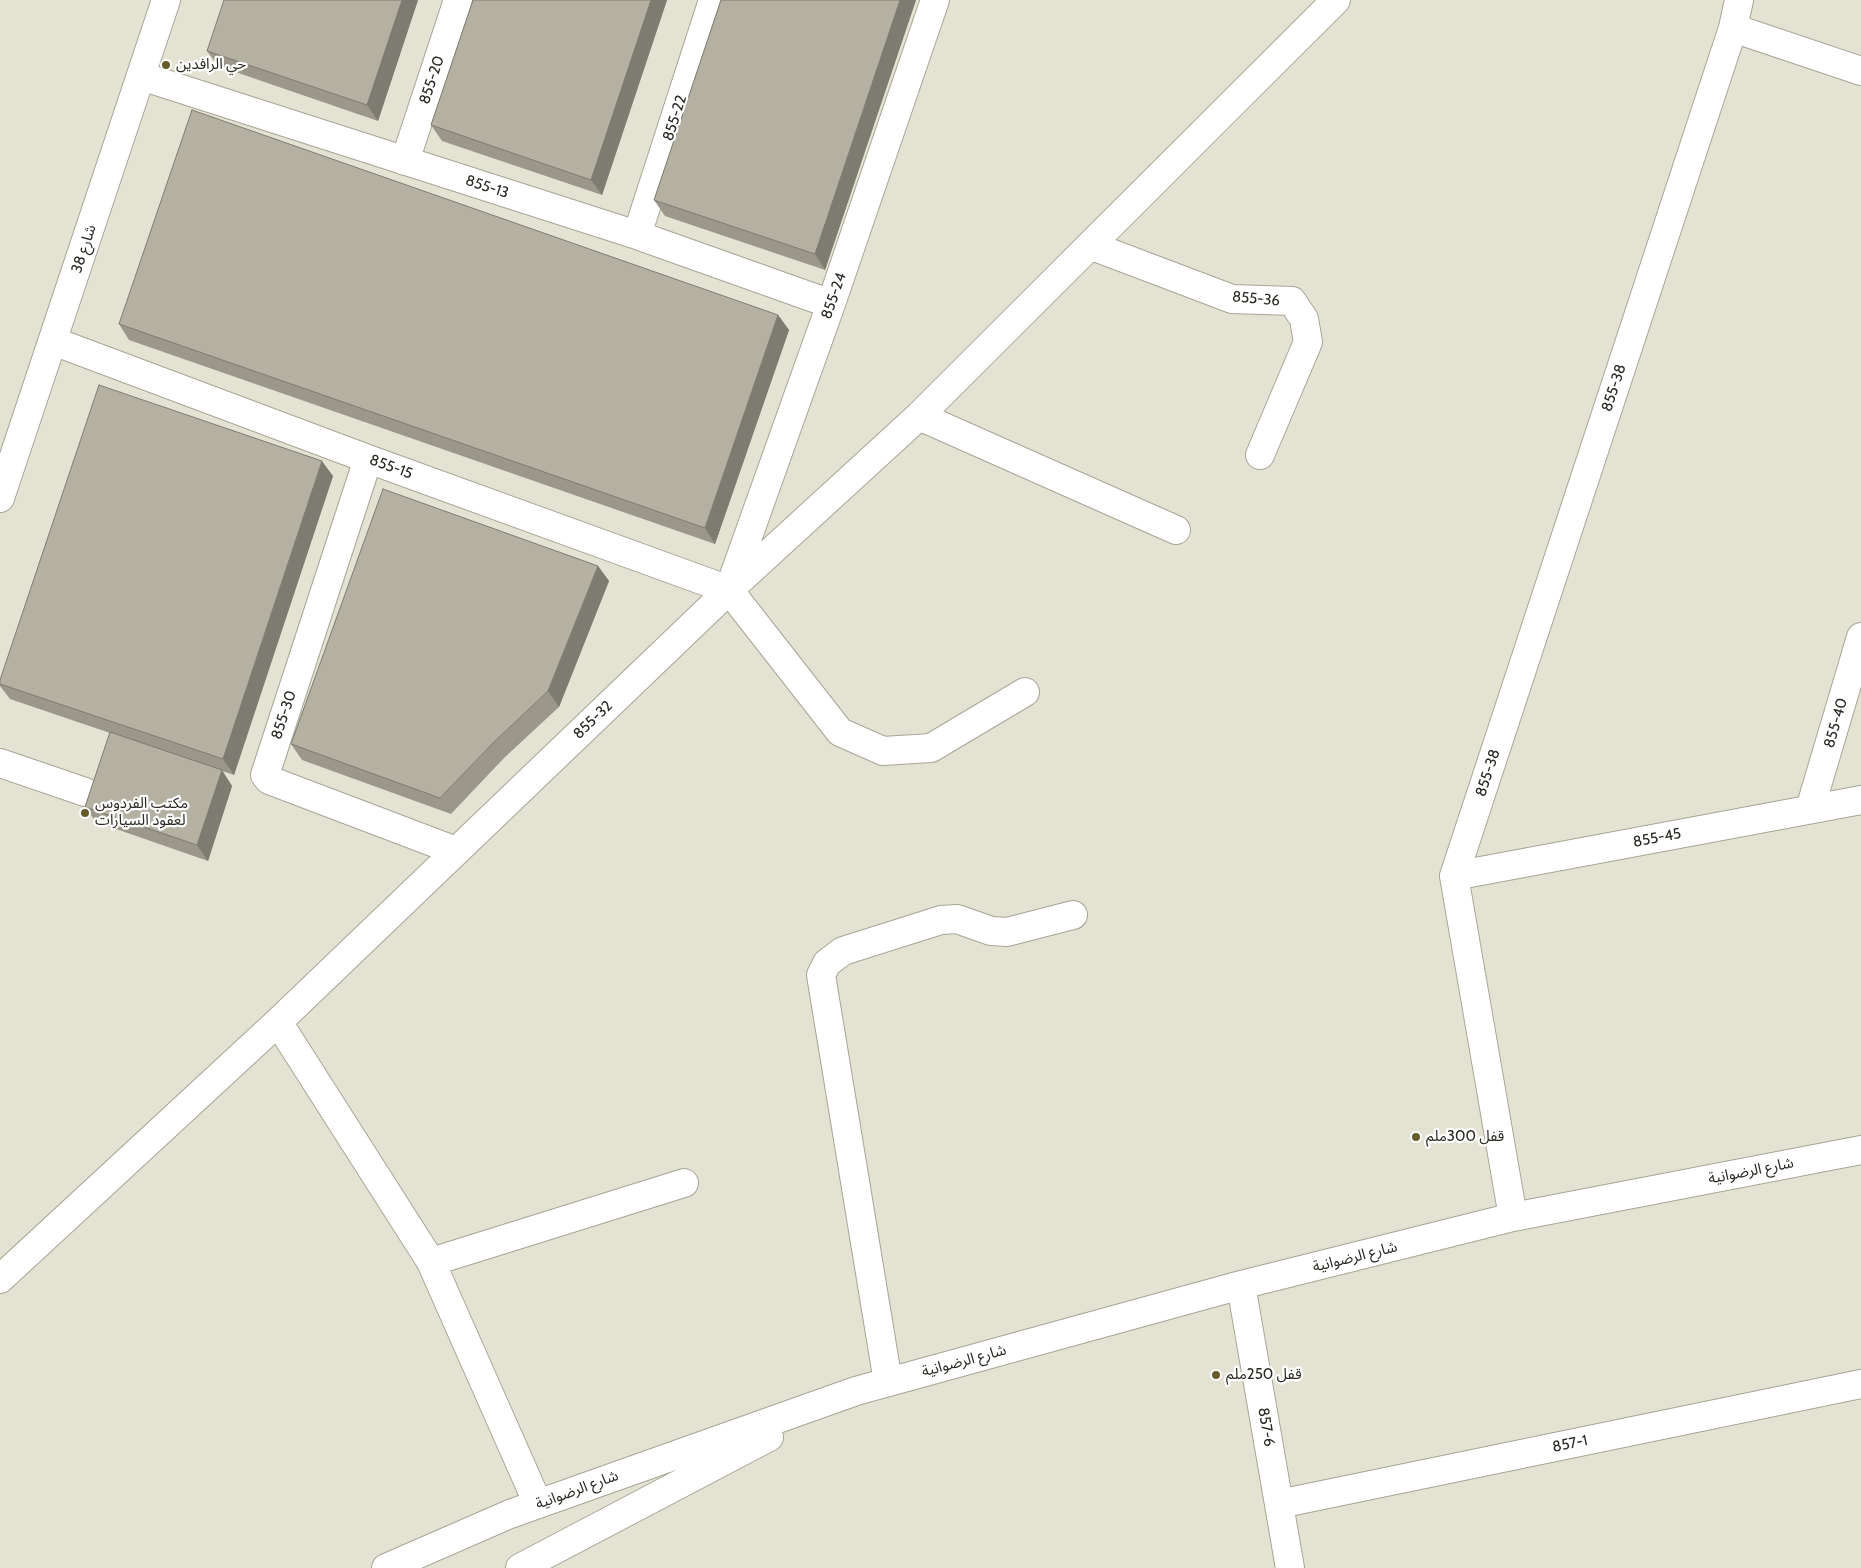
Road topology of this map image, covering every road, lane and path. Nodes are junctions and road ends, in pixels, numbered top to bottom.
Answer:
1 (166, 0) edge
2 (458, 0) edge
3 (713, 0) edge
4 (935, 0) edge
5 (1336, 0) edge
6 (1740, 0) edge
7 (1733, 28) junction
8 (1861, 71) edge
9 (141, 76) junction
10 (405, 161) junction
11 (637, 236) junction
12 (1092, 246) junction
13 (831, 304) junction
14 (53, 341) junction
15 (919, 416) junction
16 (1260, 455) dead end
17 (368, 459) junction
18 (0, 498) edge
19 (1176, 530) dead end
20 (729, 590) junction
21 (1861, 637) edge
22 (1025, 692) dead end
23 (0, 763) edge
24 (85, 792) dead end
25 (1861, 800) edge
26 (1810, 809) junction
27 (456, 850) junction
28 (1454, 876) junction
29 (1073, 915) dead end
30 (278, 1022) junction
31 (1861, 1150) edge
32 (684, 1183) dead end
33 (1513, 1217) junction
34 (431, 1262) junction
35 (0, 1279) edge
36 (1241, 1285) junction
37 (888, 1382) junction
38 (1861, 1384) edge
39 (856, 1391) junction
40 (538, 1504) junction
41 (1279, 1504) junction
42 (386, 1568) edge
43 (520, 1568) edge
44 (1290, 1568) edge

1 - 9 street, شارع 38
2 - 10 street, 855-20
3 - 11 street, 855-22
4 - 13 street, 855-24
5 - 12 street, 855-32
6 - 7 street, 855-38
7 - 8 street
7 - 28 street, 855-38
9 - 10 street, 855-13
9 - 14 street, شارع 38
10 - 11 street, 855-13
11 - 13 street, 855-13
12 - 15 street, 855-32
12 - 16 street, 855-36
13 - 20 street, 855-24
14 - 17 street, 855-15
14 - 18 street, شارع 38
15 - 19 street
15 - 20 street, 855-32
17 - 20 street, 855-15
17 - 27 street, 855-30
20 - 22 street
20 - 27 street, 855-32
21 - 26 street, 855-40
23 - 24 street
25 - 26 street, 855-45
26 - 28 street, 855-45
27 - 30 street, 855-32
28 - 33 street
29 - 37 street
30 - 34 street
30 - 35 street, 855-32
31 - 33 street, شارع الرضوانية
32 - 34 street
33 - 36 street, شارع الرضوانية
34 - 40 street
36 - 37 street, شارع الرضوانية
36 - 41 street, 857-6
37 - 39 street, شارع الرضوانية
38 - 41 street, 857-1
39 - 40 street, شارع الرضوانية
39 - 43 street, شارع الرضوانية
40 - 42 street, شارع الرضوانية
41 - 44 street, 857-6

